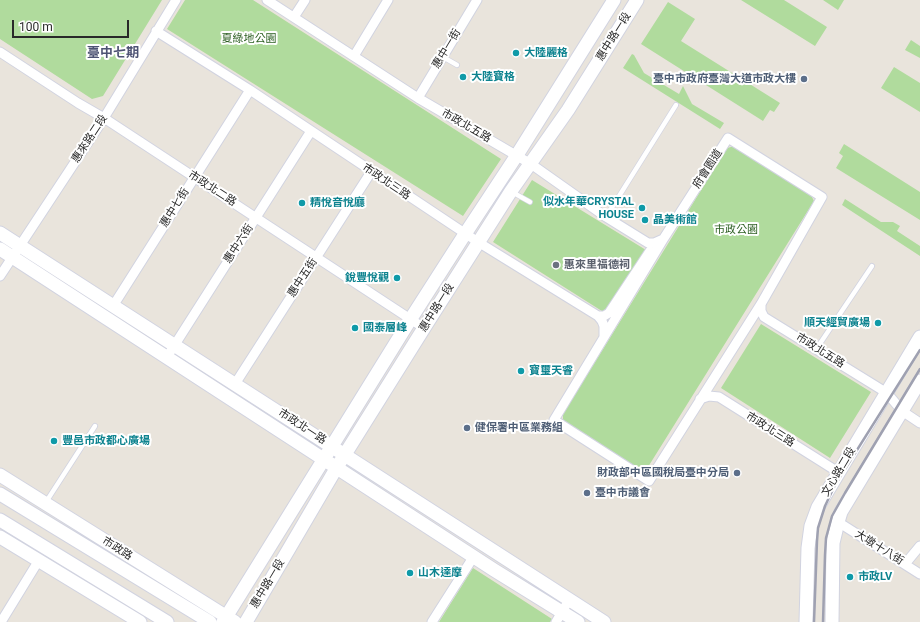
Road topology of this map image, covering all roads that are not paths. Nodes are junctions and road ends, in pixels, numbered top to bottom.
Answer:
1 (176, 0) edge
2 (267, 0) edge
3 (305, 0) edge
4 (388, 0) edge
5 (477, 0) edge
6 (614, 0) edge
7 (637, 0) edge
8 (294, 17) junction
9 (156, 31) junction
10 (0, 52) edge
11 (354, 56) junction
12 (442, 57) junction
13 (458, 66) dead end
14 (250, 90) junction
15 (418, 98) junction
16 (676, 106) dead end
17 (104, 118) junction
18 (311, 131) junction
19 (517, 155) junction
20 (531, 164) junction
21 (371, 172) junction
22 (194, 177) junction
23 (511, 191) junction
24 (530, 202) dead end
25 (606, 217) junction
26 (256, 218) junction
27 (0, 233) edge
28 (465, 234) junction
29 (664, 238) junction
30 (478, 242) junction
31 (648, 244) junction
32 (20, 246) junction
33 (0, 249) edge
34 (12, 257) junction
35 (316, 258) junction
36 (872, 266) dead end
37 (0, 276) edge
38 (630, 288) junction
39 (761, 304) junction
40 (113, 306) junction
41 (598, 316) junction
42 (764, 317) junction
43 (410, 320) junction
44 (424, 328) junction
45 (604, 337) junction
46 (920, 337) edge
47 (174, 345) junction
48 (817, 348) junction
49 (733, 354) junction
50 (167, 357) junction
51 (920, 381) edge
52 (235, 384) junction
53 (887, 393) junction
54 (719, 397) junction
55 (700, 399) junction
56 (902, 411) junction
57 (920, 423) edge
58 (95, 426) dead end
59 (332, 446) junction
60 (345, 455) junction
61 (324, 458) junction
62 (337, 467) junction
63 (838, 472) junction
64 (0, 475) edge
65 (0, 494) edge
66 (46, 504) junction
67 (0, 520) edge
68 (838, 522) junction
69 (0, 536) edge
70 (920, 546) edge
71 (474, 556) junction
72 (39, 560) junction
73 (905, 564) junction
74 (920, 574) edge
75 (569, 600) junction
76 (559, 617) edge
77 (228, 620) edge
78 (1, 622) edge
79 (140, 622) edge
80 (166, 622) edge
81 (210, 622) edge
82 (246, 622) edge
83 (432, 622) edge
84 (578, 622) edge
85 (604, 622) edge
86 (806, 622) edge
87 (832, 622) edge

1 - 9 street, 惠來路二段
2 - 8 street, 市政北五路
3 - 8 street
4 - 11 street
5 - 12 street, 惠中一街
6 - 19 street, 惠中路一段
7 - 20 street, 惠中路一段
8 - 11 street, 市政北五路
9 - 14 street, 市政北三路
9 - 17 street, 惠來路二段
10 - 17 street, 市政北二路
11 - 15 street, 市政北五路
12 - 13 lane
12 - 15 street, 惠中一街
14 - 18 street, 市政北三路
14 - 22 street, 惠中七街
15 - 19 street, 市政北五路
16 - 25 lane
17 - 22 street, 市政北二路
17 - 32 street, 惠來路二段
18 - 21 street, 市政北三路
18 - 26 street, 惠中六街
19 - 20 street, 市政北五路
19 - 28 street, 惠中路一段
20 - 23 street, 惠中路一段
20 - 25 street, 市政北五路
21 - 28 street, 市政北三路
21 - 35 street, 惠中五街
22 - 26 street, 市政北二路
22 - 40 street, 惠中七街
23 - 24 lane
23 - 30 street, 惠中路一段
25 - 31 street, 市政北五路
26 - 35 street, 市政北二路
26 - 47 street, 惠中六街
27 - 32 street, 市政北一路
28 - 30 street, 市政北三路
28 - 43 street, 惠中路一段
29 - 31 street
29 - 38 street, 府會園道
29 - 39 street, 府會園道
30 - 41 street, 市政北三路
30 - 44 street, 惠中路一段
31 - 38 street
32 - 34 street, 惠來路二段
32 - 40 street, 市政北一路
33 - 34 street, 市政北一路
34 - 37 street, 惠來路二段
34 - 50 street, 市政北一路
35 - 43 street, 市政北二路
35 - 52 street, 惠中五街
36 - 48 lane
38 - 41 street
38 - 45 street, 府會園道
39 - 42 street
39 - 49 street, 府會園道
40 - 47 street, 市政北一路
41 - 45 street
42 - 48 street, 市政北五路
42 - 49 street
43 - 44 street, 市政北二路
43 - 59 street, 惠中路一段
44 - 60 street, 惠中路一段
45 - 55 street, 府會園道
46 - 53 street, 文心路二段
47 - 50 street, 惠中六街
47 - 52 street, 市政北一路
48 - 53 street, 市政北五路
49 - 54 street
49 - 55 street, 府會園道
50 - 61 street, 市政北一路
51 - 56 street, 文心路二段
52 - 59 street, 市政北一路
53 - 56 street, 市政北五路
53 - 63 street, 文心路二段
54 - 55 street
54 - 63 street, 市政北三路
56 - 57 street, 市政北五路
56 - 68 street, 文心路二段
58 - 66 lane
59 - 60 street, 市政北一路
59 - 61 street, 惠中路一段
60 - 62 street, 惠中路一段
60 - 75 street, 市政北一路
61 - 62 street, 市政北一路
61 - 77 street, 惠中路一段
62 - 71 street, 市政北一路
62 - 82 street, 惠中路一段
63 - 86 street, 文心路二段
64 - 66 street, 市政路
65 - 81 street, 市政路
66 - 77 street, 市政路
67 - 80 street
68 - 73 street, 大墩十八街
68 - 87 street, 文心路二段
69 - 72 street
70 - 73 street
71 - 76 street, 市政北一路
71 - 83 street
72 - 78 street
72 - 79 street
73 - 74 street, 大墩十八街
75 - 76 street
75 - 85 street, 市政北一路
76 - 84 street, 市政北一路

